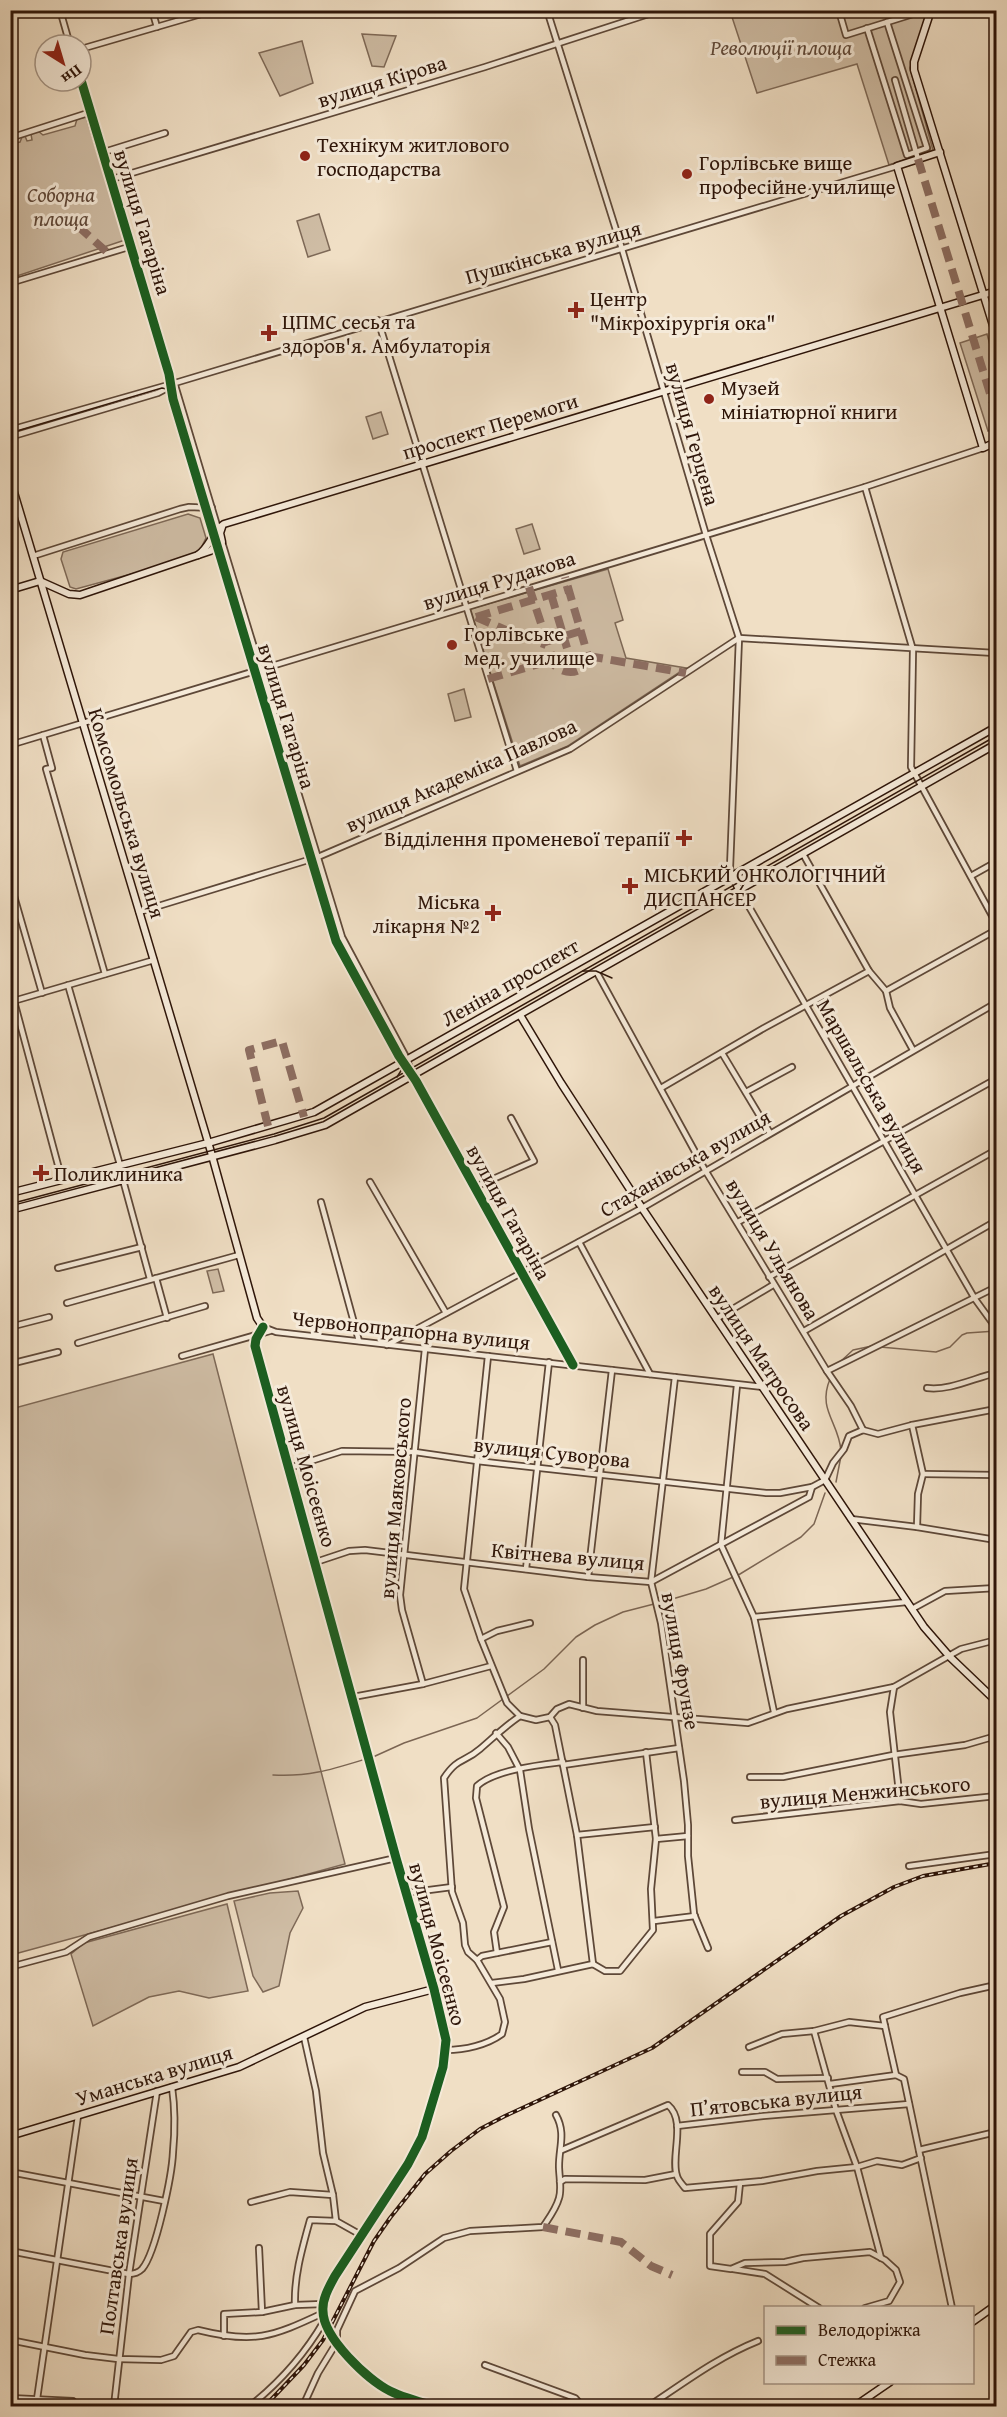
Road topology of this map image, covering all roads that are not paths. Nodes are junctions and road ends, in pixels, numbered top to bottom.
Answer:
1 (60, 10) edge
2 (152, 10) edge
3 (215, 10) edge
4 (547, 10) edge
5 (661, 10) edge
6 (841, 10) edge
7 (909, 10) edge
8 (931, 10) edge
9 (887, 22) junction
10 (157, 27) junction
11 (867, 28) junction
12 (67, 33) edge
13 (558, 44) junction
14 (93, 46) edge
15 (905, 77) junction
16 (895, 80) junction
17 (885, 83) junction
18 (85, 93) edge
19 (91, 112) junction
20 (165, 133) dead end
21 (10, 138) edge
22 (104, 152) junction
23 (940, 152) junction
24 (917, 155) junction
25 (897, 165) junction
26 (112, 179) junction
27 (132, 246) junction
28 (622, 249) junction
29 (10, 283) edge
30 (996, 291) edge
31 (984, 294) junction
32 (940, 308) junction
33 (378, 320) junction
34 (996, 335) edge
35 (172, 385) junction
36 (663, 390) junction
37 (158, 393) junction
38 (173, 399) junction
39 (10, 430) edge
40 (10, 437) edge
41 (996, 442) edge
42 (983, 448) junction
43 (423, 464) junction
44 (10, 479) edge
45 (865, 487) junction
46 (209, 508) junction
47 (219, 530) junction
48 (706, 535) junction
49 (220, 545) junction
50 (198, 555) junction
51 (33, 556) junction
52 (40, 580) junction
53 (10, 590) edge
54 (465, 606) junction
55 (739, 638) junction
56 (913, 650) junction
57 (996, 655) edge
58 (262, 670) junction
59 (255, 672) junction
60 (82, 723) junction
61 (996, 727) edge
62 (43, 735) junction
63 (996, 744) edge
64 (10, 745) edge
65 (517, 771) junction
66 (914, 774) junction
67 (922, 787) junction
68 (803, 854) junction
69 (318, 857) junction
70 (311, 859) junction
71 (996, 862) edge
72 (732, 876) junction
73 (971, 876) junction
74 (10, 882) edge
75 (740, 891) junction
76 (139, 912) junction
77 (996, 923) edge
78 (996, 930) edge
79 (154, 960) junction
80 (596, 971) junction
81 (868, 971) junction
82 (105, 974) junction
83 (68, 985) junction
84 (886, 991) junction
85 (42, 993) junction
86 (12, 1002) edge
87 (996, 1003) edge
88 (807, 1006) junction
89 (520, 1014) junction
90 (913, 1050) junction
91 (722, 1053) junction
92 (403, 1063) junction
93 (792, 1067) dead end
94 (413, 1076) junction
95 (996, 1078) edge
96 (853, 1085) junction
97 (661, 1088) junction
98 (746, 1092) junction
99 (511, 1118) dead end
100 (770, 1133) junction
101 (885, 1141) junction
102 (208, 1143) junction
103 (996, 1150) edge
104 (212, 1156) junction
105 (120, 1166) junction
106 (705, 1170) junction
107 (62, 1180) junction
108 (123, 1180) junction
109 (370, 1182) dead end
110 (475, 1187) junction
111 (10, 1193) edge
112 (915, 1195) junction
113 (321, 1202) dead end
114 (642, 1208) junction
115 (10, 1210) edge
116 (996, 1221) edge
117 (738, 1222) junction
118 (579, 1242) junction
119 (142, 1247) junction
120 (946, 1249) junction
121 (239, 1255) junction
122 (58, 1269) dead end
123 (523, 1272) junction
124 (769, 1277) junction
125 (153, 1278) junction
126 (773, 1285) junction
127 (996, 1287) edge
128 (975, 1299) junction
129 (67, 1303) dead end
130 (205, 1306) dead end
131 (446, 1313) junction
132 (49, 1317) dead end
133 (167, 1318) junction
134 (716, 1319) junction
135 (10, 1327) edge
136 (263, 1327) junction
137 (996, 1328) edge
138 (270, 1331) junction
139 (804, 1331) junction
140 (259, 1334) junction
141 (406, 1335) junction
142 (359, 1341) junction
143 (78, 1343) dead end
144 (387, 1345) junction
145 (406, 1347) junction
146 (425, 1348) junction
147 (58, 1352) dead end
148 (182, 1356) dead end
149 (488, 1356) junction
150 (549, 1362) junction
151 (10, 1364) edge
152 (573, 1365) junction
153 (612, 1370) junction
154 (827, 1371) junction
155 (996, 1373) edge
156 (650, 1374) junction
157 (675, 1377) junction
158 (737, 1384) junction
159 (763, 1387) junction
160 (927, 1388) dead end
161 (996, 1409) edge
162 (912, 1425) junction
163 (863, 1430) junction
164 (415, 1452) junction
165 (477, 1461) junction
166 (536, 1467) junction
167 (290, 1468) junction
168 (600, 1474) junction
169 (923, 1474) junction
170 (996, 1475) edge
171 (825, 1480) junction
172 (663, 1481) junction
173 (812, 1487) junction
174 (725, 1488) junction
175 (851, 1519) junction
176 (917, 1527) junction
177 (996, 1540) edge
178 (721, 1545) junction
179 (403, 1554) junction
180 (316, 1562) junction
181 (466, 1563) junction
182 (526, 1569) junction
183 (588, 1577) junction
184 (651, 1582) junction
185 (996, 1588) edge
186 (907, 1602) junction
187 (912, 1609) junction
188 (754, 1617) junction
189 (530, 1623) dead end
190 (481, 1639) junction
191 (996, 1640) edge
192 (950, 1657) junction
193 (583, 1660) dead end
194 (491, 1666) junction
195 (423, 1684) junction
196 (894, 1687) junction
197 (353, 1697) junction
198 (996, 1701) edge
199 (583, 1708) junction
200 (774, 1712) junction
201 (520, 1716) junction
202 (550, 1717) junction
203 (675, 1718) junction
204 (496, 1733) junction
205 (996, 1736) edge
206 (679, 1748) junction
207 (646, 1752) junction
208 (893, 1755) junction
209 (563, 1764) junction
210 (520, 1770) junction
211 (750, 1777) dead end
212 (996, 1796) edge
213 (900, 1801) junction
214 (735, 1820) dead end
215 (655, 1827) junction
216 (577, 1835) junction
217 (688, 1836) junction
218 (656, 1839) junction
219 (996, 1854) edge
220 (396, 1858) junction
221 (909, 1866) dead end
222 (452, 1887) junction
223 (406, 1893) junction
224 (695, 1916) junction
225 (654, 1921) junction
226 (552, 1942) junction
227 (708, 1948) dead end
228 (497, 1953) junction
229 (477, 1960) junction
230 (593, 1964) junction
231 (10, 1967) edge
232 (558, 1971) junction
233 (492, 1983) junction
234 (996, 1985) edge
235 (434, 1989) junction
236 (885, 2026) junction
237 (814, 2031) junction
238 (304, 2037) junction
239 (749, 2047) dead end
240 (446, 2050) junction
241 (742, 2072) dead end
242 (896, 2075) junction
243 (828, 2078) junction
244 (830, 2084) junction
245 (172, 2087) junction
246 (157, 2091) junction
247 (909, 2104) junction
248 (836, 2110) junction
249 (556, 2115) dead end
250 (78, 2116) junction
251 (677, 2126) junction
252 (996, 2132) edge
253 (12, 2135) edge
254 (562, 2150) junction
255 (920, 2150) junction
256 (10, 2154) edge
257 (921, 2158) junction
258 (857, 2167) junction
259 (10, 2172) edge
260 (676, 2174) junction
261 (68, 2181) junction
262 (560, 2182) junction
263 (740, 2183) junction
264 (333, 2195) junction
265 (142, 2196) junction
266 (164, 2201) junction
267 (251, 2202) dead end
268 (336, 2221) junction
269 (361, 2235) junction
270 (259, 2248) dead end
271 (10, 2251) edge
272 (881, 2258) junction
273 (56, 2259) junction
274 (731, 2268) junction
275 (129, 2274) junction
276 (323, 2304) junction
277 (295, 2305) junction
278 (996, 2305) edge
279 (817, 2306) edge
280 (869, 2306) edge
281 (952, 2306) edge
282 (262, 2312) junction
283 (322, 2313) junction
284 (974, 2321) edge
285 (325, 2323) junction
286 (224, 2336) junction
287 (10, 2340) edge
288 (758, 2341) dead end
289 (337, 2342) junction
290 (44, 2346) junction
291 (118, 2359) junction
292 (485, 2365) dead end
293 (887, 2384) edge
294 (10, 2398) edge
295 (37, 2399) junction
296 (996, 2400) edge
297 (415, 2403) edge
298 (36, 2406) edge
299 (78, 2406) edge
300 (114, 2406) edge
301 (250, 2406) edge
302 (303, 2406) edge
303 (404, 2406) edge
304 (435, 2406) edge
305 (582, 2406) edge
306 (650, 2406) edge
307 (855, 2406) edge
308 (987, 2406) edge

1 - 12 street
2 - 10 street
3 - 10 street
4 - 13 street, вулиця Герцена
5 - 13 street, вулиця Кірова
6 - 11 street
7 - 9 street
8 - 23 street
9 - 11 street
9 - 15 street
10 - 14 street
11 - 17 street
13 - 26 street, вулиця Кірова
13 - 28 street, вулиця Герцена
15 - 16 street
15 - 24 street
16 - 17 street
16 - 24 street
17 - 24 street
18 - 19 street, вулиця Гагаріна
19 - 21 street
19 - 22 street, вулиця Гагаріна
20 - 22 street
22 - 26 street, вулиця Гагаріна
23 - 24 street, Пушкінська вулиця
23 - 31 street
24 - 25 street, Пушкінська вулиця
25 - 28 street, Пушкінська вулиця
25 - 32 street
26 - 27 street, вулиця Гагаріна
27 - 29 street
27 - 35 street, вулиця Гагаріна
28 - 33 street, Пушкінська вулиця
28 - 36 street, вулиця Герцена
30 - 31 street, проспект Перемоги
31 - 32 street, проспект Перемоги
31 - 34 street
32 - 36 street, проспект Перемоги
32 - 42 street
33 - 35 street, Пушкінська вулиця
33 - 43 street
35 - 37 street, Пушкінська вулиця
35 - 38 street, вулиця Гагаріна
35 - 39 street, Пушкінська вулиця
35 - 46 street, вулиця Гагаріна
36 - 43 street, проспект Перемоги
36 - 48 street, вулиця Герцена
37 - 38 street
37 - 40 street, Пушкінська вулиця
38 - 46 street, вулиця Гагаріна
41 - 42 street, вулиця Рудакова
42 - 45 street, вулиця Рудакова
43 - 47 street, проспект Перемоги
43 - 54 street
44 - 51 street, Комсомольська вулиця
45 - 48 street, вулиця Рудакова
45 - 56 street
46 - 47 street, вулиця Гагаріна
46 - 51 street
47 - 49 street, вулиця Гагаріна
47 - 50 street
48 - 54 street, вулиця Рудакова
48 - 55 street, вулиця Герцена
49 - 50 street
49 - 58 street, вулиця Гагаріна
49 - 59 street, вулиця Гагаріна
50 - 52 street
51 - 52 street, Комсомольська вулиця
52 - 53 street
52 - 60 street, Комсомольська вулиця
54 - 58 street, вулиця Рудакова
54 - 65 street
55 - 56 street
55 - 65 street, вулиця Академіка Павлова
55 - 72 street, вулиця Герцена
56 - 57 street
56 - 66 street
58 - 59 street, вулиця Рудакова
58 - 69 street, вулиця Гагаріна
59 - 60 street, вулиця Рудакова
59 - 70 street, вулиця Гагаріна
60 - 62 street, вулиця Рудакова
60 - 76 street, Комсомольська вулиця
61 - 66 street, Леніна проспект
62 - 64 street, вулиця Рудакова
62 - 82 street
63 - 67 street, Леніна проспект
65 - 69 street, вулиця Академіка Павлова
66 - 67 street
66 - 72 street, Леніна проспект
67 - 68 street, Леніна проспект
67 - 73 street
68 - 75 street, Леніна проспект
68 - 81 street
69 - 70 street, вулиця Академіка Павлова
69 - 92 street, вулиця Гагаріна
70 - 76 street, вулиця Академіка Павлова
70 - 92 street, вулиця Гагаріна
71 - 73 street
72 - 75 street
72 - 92 street, Леніна проспект
73 - 77 street
74 - 85 street
75 - 80 street, Леніна проспект
75 - 88 street, Маршальська вулиця
76 - 79 street, Комсомольська вулиця
78 - 84 street
79 - 82 street
79 - 102 street, Комсомольська вулиця
80 - 89 street, Леніна проспект
80 - 97 street, вулиця Ульянова
81 - 84 street
81 - 88 street
82 - 83 street
83 - 85 street
83 - 105 street
84 - 90 street
85 - 86 street
86 - 107 street
87 - 90 street, Стаханівська вулиця
88 - 91 street
88 - 96 street, Маршальська вулиця
89 - 94 street, Леніна проспект
89 - 114 street, вулиця Матросова
90 - 96 street, Стаханівська вулиця
91 - 97 street
91 - 98 street
92 - 94 street, вулиця Гагаріна
92 - 102 street, Леніна проспект
93 - 98 street
94 - 104 street, Леніна проспект
94 - 110 street, вулиця Гагаріна
95 - 101 street
96 - 100 street, Стаханівська вулиця
96 - 101 street, Маршальська вулиця
97 - 106 street, вулиця Ульянова
98 - 100 street
99 - 110 street
100 - 106 street, Стаханівська вулиця
101 - 112 street, Маршальська вулиця
101 - 117 street
102 - 104 street, Комсомольська вулиця
102 - 105 street, Леніна проспект
103 - 112 street
104 - 108 street, Леніна проспект
104 - 121 street
105 - 107 street, Леніна проспект
106 - 114 street, Стаханівська вулиця
106 - 117 street, вулиця Ульянова
107 - 111 street, Леніна проспект
108 - 115 street, Леніна проспект
108 - 119 street
109 - 131 street
110 - 123 street, вулиця Гагаріна
112 - 120 street, Маршальська вулиця
112 - 124 street
113 - 142 street
114 - 118 street, Стаханівська вулиця
114 - 134 street, вулиця Матросова
116 - 120 street
117 - 124 street, вулиця Ульянова
118 - 123 street, Стаханівська вулиця
118 - 156 street
119 - 122 street
119 - 125 street
120 - 128 street, Маршальська вулиця
120 - 139 street
121 - 125 street
121 - 136 street
123 - 131 street, Стаханівська вулиця
123 - 152 street, вулиця Гагаріна
124 - 126 street, вулиця Ульянова
125 - 129 street
125 - 133 street
126 - 134 street
126 - 139 street, вулиця Ульянова
127 - 128 street
128 - 137 street, Маршальська вулиця
128 - 154 street
130 - 133 street
131 - 141 street, Стаханівська вулиця
132 - 135 street
133 - 143 street
134 - 159 street, вулиця Матросова
136 - 138 street, Червонопрапорна вулиця
136 - 140 street
138 - 140 street, Червонопрапорна вулиця
138 - 142 street, Червонопрапорна вулиця
139 - 154 street, вулиця Ульянова
140 - 148 street, Червонопрапорна вулиця
140 - 167 street, вулиця Моісеєнко
141 - 144 street, Стаханівська вулиця
141 - 145 street
142 - 144 street, Червонопрапорна вулиця
144 - 145 street, Червонопрапорна вулиця
145 - 146 street, Червонопрапорна вулиця
146 - 149 street, Червонопрапорна вулиця
146 - 164 street, вулиця Маяковського
147 - 151 street
149 - 150 street, Червонопрапорна вулиця
149 - 165 street
150 - 152 street, Червонопрапорна вулиця
150 - 166 street
152 - 153 street, Червонопрапорна вулиця
153 - 156 street, Червонопрапорна вулиця
153 - 168 street
154 - 163 street
155 - 160 street
156 - 157 street, Червонопрапорна вулиця
157 - 158 street, Червонопрапорна вулиця
157 - 172 street, вулиця Фрунзе
158 - 159 street, Червонопрапорна вулиця
158 - 174 street
159 - 171 street, вулиця Матросова
161 - 162 street
162 - 163 street
162 - 169 street
163 - 171 street
164 - 165 street, вулиця Суворова
164 - 167 street, вулиця Суворова
164 - 179 street, вулиця Маяковського
165 - 166 street, вулиця Суворова
165 - 181 street
166 - 168 street, вулиця Суворова
166 - 182 street
167 - 180 street, вулиця Моісеєнко
168 - 172 street, вулиця Суворова
168 - 183 street
169 - 170 street
169 - 176 street
171 - 173 street, Квітнева вулиця
171 - 175 street, вулиця Матросова
172 - 174 street, вулиця Суворова
172 - 184 street, вулиця Фрунзе
173 - 174 street, вулиця Суворова
173 - 178 street, Квітнева вулиця
174 - 178 street
175 - 176 street
175 - 186 street, вулиця Матросова
176 - 177 street
178 - 184 street, Квітнева вулиця
178 - 188 street
179 - 180 street, Квітнева вулиця
179 - 181 street, Квітнева вулиця
179 - 195 street, вулиця Маяковського
180 - 197 street, вулиця Моісеєнко
181 - 182 street, Квітнева вулиця
181 - 190 street
182 - 183 street, Квітнева вулиця
183 - 184 street, Квітнева вулиця
184 - 203 street, вулиця Фрунзе
185 - 187 street
186 - 187 street, вулиця Матросова
186 - 188 street
187 - 192 street, вулиця Матросова
188 - 200 street
189 - 190 street
190 - 194 street
191 - 192 street
192 - 196 street
192 - 198 street, вулиця Матросова
193 - 199 street
194 - 195 street
194 - 201 street
195 - 197 street
196 - 200 street
196 - 208 street
197 - 220 street, вулиця Моісеєнко
199 - 202 street
199 - 203 street
200 - 203 street
201 - 202 street
201 - 204 street
202 - 209 street
203 - 206 street, вулиця Фрунзе
204 - 210 street
204 - 222 street
205 - 208 street
206 - 207 street
206 - 217 street, вулиця Фрунзе
207 - 209 street
207 - 215 street
208 - 211 street
208 - 213 street
209 - 210 street
209 - 216 street
210 - 226 street
210 - 228 street
212 - 213 street, вулиця Менжинського
213 - 214 street, вулиця Менжинського
215 - 216 street
215 - 218 street
216 - 230 street
217 - 218 street
217 - 224 street, вулиця Фрунзе
218 - 225 street
219 - 221 street
220 - 223 street, вулиця Моісеєнко
220 - 231 street
222 - 223 street
222 - 229 street
223 - 235 street, вулиця Моісеєнко
224 - 225 street
224 - 227 street, вулиця Фрунзе
225 - 230 street
226 - 228 street
226 - 232 street
228 - 229 street
229 - 233 street
230 - 232 street
232 - 233 street
233 - 240 street
234 - 236 street
235 - 238 street, Уманська вулиця
235 - 240 street, вулиця Моісеєнко
236 - 237 street
236 - 242 street
237 - 239 street
237 - 243 street
238 - 245 street, Уманська вулиця
238 - 264 street
240 - 269 street, вулиця Моісеєнко
241 - 243 street
242 - 244 street
242 - 247 street
243 - 244 street
244 - 248 street
245 - 246 street, Уманська вулиця
245 - 266 street
246 - 250 street, Уманська вулиця
246 - 265 street, Полтавська вулиця
247 - 248 street, П’ятовська вулиця
247 - 255 street
248 - 251 street, П’ятовська вулиця
248 - 258 street
249 - 254 street
250 - 253 street, Уманська вулиця
250 - 261 street
251 - 254 street, П’ятовська вулиця
251 - 260 street
252 - 255 street
253 - 256 street
254 - 262 street
255 - 257 street
257 - 258 street
257 - 281 street
258 - 263 street
258 - 272 street
259 - 261 street
260 - 262 street
260 - 263 street
261 - 265 street
261 - 273 street
262 - 289 street
263 - 274 street
264 - 267 street
264 - 268 street
265 - 266 street
265 - 275 street, Полтавська вулиця
266 - 275 street
268 - 269 street
268 - 277 street
269 - 276 street, вулиця Моісеєнко
270 - 282 street
271 - 273 street
272 - 274 street
272 - 280 street
273 - 275 street
273 - 290 street
274 - 279 street
275 - 291 street, Полтавська вулиця
276 - 277 street
276 - 283 street, вулиця Моісеєнко
277 - 282 street
278 - 284 street
282 - 286 street
283 - 285 street, вулиця Моісеєнко
283 - 286 street
285 - 289 street, вулиця Моісеєнко
285 - 301 street
286 - 291 street
287 - 290 street
288 - 306 street
289 - 297 street, вулиця Моісеєнко
289 - 302 street
290 - 291 street
290 - 295 street
291 - 300 street, Полтавська вулиця
292 - 305 street
293 - 307 street
294 - 295 street
295 - 298 street
295 - 299 street
296 - 308 street
297 - 303 street
297 - 304 street, вулиця Моісеєнко

